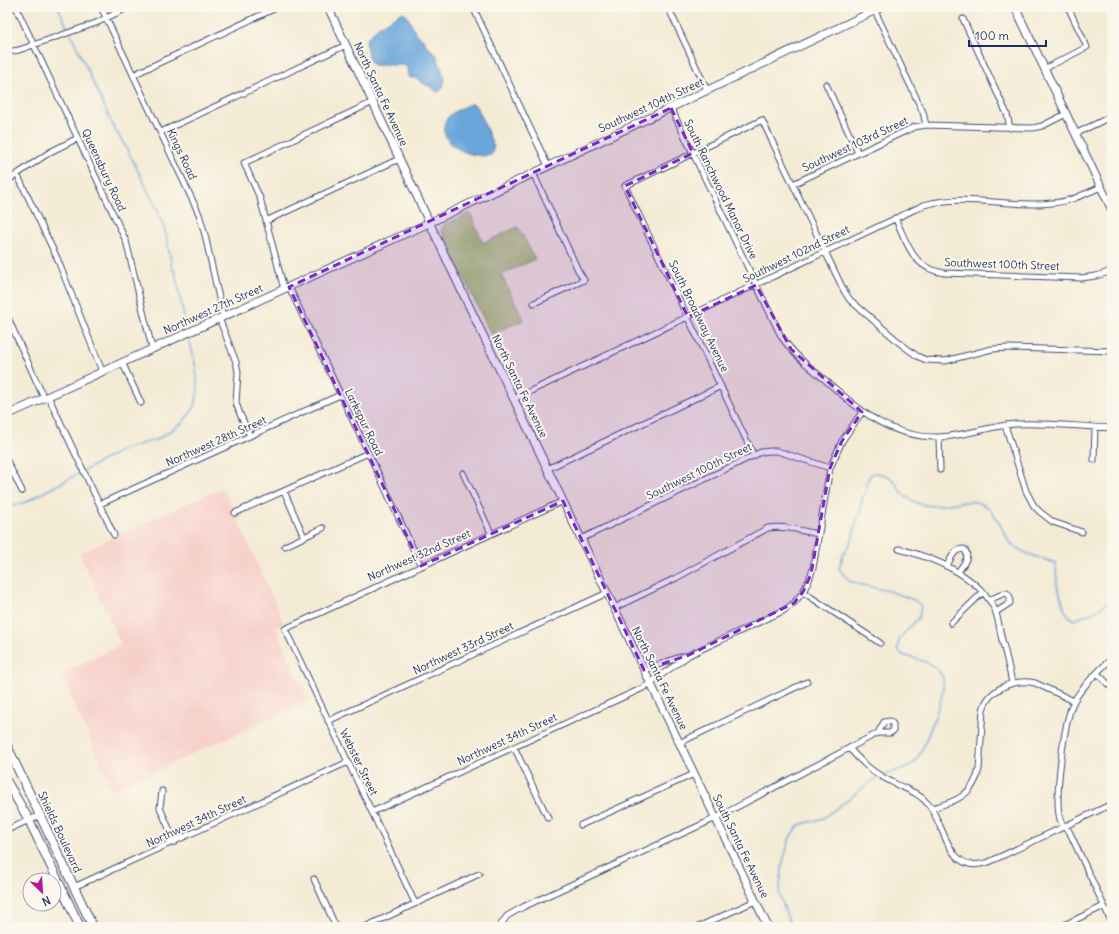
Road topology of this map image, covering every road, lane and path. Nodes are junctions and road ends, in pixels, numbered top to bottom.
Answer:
1 (16, 7) edge
2 (101, 7) edge
3 (129, 7) edge
4 (278, 7) edge
5 (328, 7) edge
6 (474, 7) edge
7 (668, 7) edge
8 (882, 7) edge
9 (1015, 7) edge
10 (1068, 7) edge
11 (875, 11) junction
12 (106, 18) junction
13 (963, 19) dead end
14 (34, 45) junction
15 (346, 45) junction
16 (7, 52) edge
17 (1044, 69) junction
18 (133, 75) junction
19 (826, 84) dead end
20 (707, 90) junction
21 (373, 102) junction
22 (670, 108) junction
23 (1066, 114) junction
24 (1112, 116) edge
25 (926, 125) junction
26 (1010, 128) junction
27 (161, 132) junction
28 (1075, 134) junction
29 (78, 138) junction
30 (858, 153) junction
31 (693, 154) junction
32 (399, 159) junction
33 (548, 166) junction
34 (17, 174) junction
35 (533, 174) junction
36 (7, 181) edge
37 (793, 184) junction
38 (1101, 187) junction
39 (1110, 200) edge
40 (1112, 210) edge
41 (895, 218) junction
42 (266, 221) junction
43 (429, 222) junction
44 (825, 252) junction
45 (1112, 271) edge
46 (756, 285) junction
47 (286, 288) junction
48 (534, 303) dead end
49 (7, 316) edge
50 (221, 317) junction
51 (688, 317) junction
52 (152, 348) junction
53 (1112, 351) edge
54 (122, 362) junction
55 (102, 372) junction
56 (721, 386) junction
57 (340, 395) junction
58 (46, 397) junction
59 (514, 399) junction
60 (141, 403) dead end
61 (862, 412) junction
62 (7, 414) edge
63 (1005, 425) junction
64 (1095, 428) junction
65 (1112, 428) edge
66 (250, 436) junction
67 (939, 437) junction
68 (368, 453) junction
69 (754, 456) junction
70 (1094, 460) dead end
71 (7, 461) edge
72 (830, 468) junction
73 (547, 469) junction
74 (940, 470) dead end
75 (463, 473) dead end
76 (22, 491) dead end
77 (284, 491) junction
78 (563, 501) junction
79 (100, 504) junction
80 (235, 514) dead end
81 (323, 528) dead end
82 (1082, 532) dead end
83 (491, 533) junction
84 (818, 534) junction
85 (114, 535) dead end
86 (304, 537) junction
87 (581, 539) junction
88 (285, 546) dead end
89 (899, 549) dead end
90 (421, 566) junction
91 (947, 566) junction
92 (958, 572) junction
93 (803, 592) junction
94 (607, 593) junction
95 (982, 593) junction
96 (989, 600) junction
97 (614, 608) junction
98 (996, 612) junction
99 (951, 624) dead end
100 (285, 629) joint
101 (880, 643) dead end
102 (690, 655) junction
103 (1112, 658) edge
104 (644, 670) junction
105 (1097, 673) junction
106 (650, 682) junction
107 (807, 682) dead end
108 (1012, 683) junction
109 (1112, 688) edge
110 (1074, 701) junction
111 (328, 721) junction
112 (878, 733) dead end
113 (679, 743) junction
114 (7, 746) edge
115 (514, 747) junction
116 (849, 748) junction
117 (348, 762) junction
118 (694, 774) junction
119 (7, 782) edge
120 (162, 791) dead end
121 (1112, 804) edge
122 (932, 808) junction
123 (372, 812) junction
124 (40, 815) junction
125 (548, 818) dead end
126 (716, 818) junction
127 (28, 820) junction
128 (580, 825) dead end
129 (1065, 826) junction
130 (7, 830) edge
131 (175, 842) junction
132 (479, 874) dead end
133 (314, 879) dead end
134 (74, 887) junction
135 (755, 901) junction
136 (415, 903) junction
137 (1104, 906) junction
138 (1112, 923) edge
139 (80, 927) edge
140 (93, 927) edge
141 (336, 927) edge
142 (365, 927) edge
143 (499, 927) edge
144 (698, 927) edge
145 (768, 927) edge
146 (1060, 927) edge

1 - 14 street, Queensbury Road
2 - 12 street, Kings Road
3 - 12 street
4 - 18 street
5 - 15 main road, North Santa Fe Avenue
6 - 33 street
7 - 20 street
8 - 11 main road, Southwest 104th Street
9 - 17 main road
10 - 17 street
11 - 20 main road, Southwest 104th Street
11 - 25 street
12 - 14 street
12 - 18 street, Kings Road
13 - 26 street
14 - 16 street
14 - 29 street, Queensbury Road
15 - 21 main road, North Santa Fe Avenue
15 - 27 street
17 - 23 main road
18 - 27 street, Kings Road
19 - 30 street
20 - 22 main road, Southwest 104th Street
21 - 32 main road, North Santa Fe Avenue
21 - 42 street, Larkspur Road
22 - 31 street, South Ranchwood Manor Drive
22 - 33 main road, Southwest 104th Street
23 - 26 street, Southwest 103rd Street
23 - 28 main road
24 - 28 street
25 - 26 street, Southwest 103rd Street
25 - 30 street, Southwest 103rd Street
27 - 50 street, Kings Road
28 - 38 main road
29 - 34 street
29 - 52 street, Queensbury Road
30 - 37 street, Southwest 103rd Street
31 - 37 street
31 - 46 street, South Ranchwood Manor Drive
31 - 51 street, South Broadway Avenue
32 - 42 street
32 - 43 main road, North Santa Fe Avenue
33 - 35 main road, Southwest 104th Street
34 - 36 street
34 - 55 street
35 - 43 main road, Southwest 104th Street
35 - 48 street
37 - 44 street
38 - 39 main road
38 - 41 street, Southwest 102nd Street
39 - 40 main road
41 - 44 street, Southwest 102nd Street
41 - 45 street, Southwest 100th Street
42 - 47 street, Larkspur Road
43 - 47 main road, Northwest 27th Street
43 - 59 main road, North Santa Fe Avenue
44 - 46 street, Southwest 102nd Street
44 - 53 street
46 - 51 street, Southwest 102nd Street
46 - 61 street, South Ranchwood Manor Drive
47 - 50 main road, Northwest 27th Street
47 - 57 street, Larkspur Road
49 - 58 street
50 - 52 main road, Northwest 27th Street
50 - 66 street, Kings Road
51 - 56 street, South Broadway Avenue
51 - 59 street, Southwest 102nd Street
52 - 54 main road, Northwest 27th Street
54 - 55 main road, Northwest 27th Street
54 - 60 street
55 - 58 main road, Northwest 27th Street
56 - 69 street, South Broadway Avenue
56 - 73 street
57 - 66 street, Northwest 28th Street
57 - 68 street, Larkspur Road
58 - 62 main road, Northwest 27th Street
58 - 79 street
59 - 73 main road, North Santa Fe Avenue
61 - 67 street, South Ranchwood Manor Drive
61 - 72 street
63 - 64 street, South Ranchwood Manor Drive
63 - 67 street, South Ranchwood Manor Drive
63 - 82 street
64 - 65 street, South Ranchwood Manor Drive
64 - 70 street
66 - 79 street, Northwest 28th Street
67 - 74 street
68 - 77 street
68 - 90 street, Larkspur Road
69 - 72 street, Southwest 100th Street
69 - 87 street, Southwest 100th Street
71 - 76 street
72 - 84 street
73 - 78 main road, North Santa Fe Avenue
75 - 83 street
77 - 80 street
77 - 86 street
78 - 83 street, Northwest 32nd Street
78 - 87 main road, North Santa Fe Avenue
79 - 85 street
81 - 86 street
83 - 90 street, Northwest 32nd Street
84 - 93 street
84 - 97 street
86 - 88 street
87 - 94 main road, North Santa Fe Avenue
89 - 91 street
90 - 100 street, Northwest 32nd Street
91 - 92 street
91 - 92 street
92 - 95 street
93 - 101 street
93 - 102 street
94 - 97 main road, North Santa Fe Avenue
94 - 111 street, Northwest 33rd Street
95 - 96 street
95 - 99 street
96 - 98 street
96 - 98 street
97 - 104 main road, North Santa Fe Avenue
98 - 108 street
100 - 111 street, Webster Street
102 - 104 street
102 - 106 street, Northwest 34th Street
103 - 105 street
104 - 106 main road, North Santa Fe Avenue
105 - 109 street
105 - 110 street
106 - 113 main road, North Santa Fe Avenue
106 - 115 street, Northwest 34th Street
107 - 113 street
108 - 110 street
108 - 122 street
110 - 129 street
111 - 117 street, Webster Street
112 - 116 street
113 - 118 main road, North Santa Fe Avenue
114 - 124 main road, Shields Boulevard
115 - 123 street, Northwest 34th Street
115 - 125 street
116 - 122 street
116 - 126 street
117 - 123 street, Webster Street
117 - 131 street, Northwest 34th Street
118 - 126 main road, South Santa Fe Avenue
118 - 128 street
119 - 127 main road, Shields Boulevard
120 - 131 street
121 - 129 street
122 - 129 street
123 - 136 street, Webster Street
124 - 127 street
124 - 134 main road, Shields Boulevard
126 - 135 main road, South Santa Fe Avenue
126 - 143 street
127 - 130 street
127 - 139 main road, Shields Boulevard
129 - 137 street
131 - 134 street, Northwest 34th Street
132 - 136 street
133 - 141 street
134 - 140 main road, Shields Boulevard
135 - 144 street
135 - 145 main road, South Santa Fe Avenue
136 - 142 street
137 - 138 street
137 - 146 street

